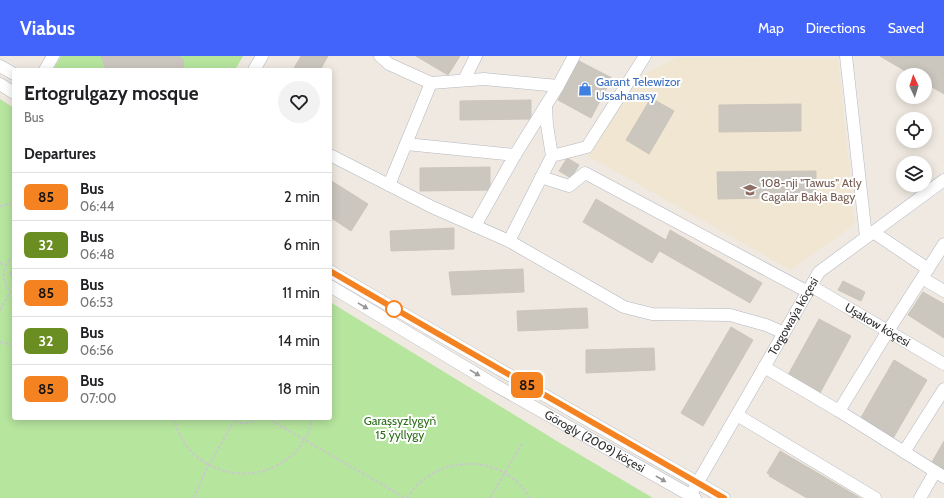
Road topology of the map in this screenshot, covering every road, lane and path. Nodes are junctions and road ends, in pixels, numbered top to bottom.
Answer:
1 (52, 56) edge
2 (262, 56) edge
3 (380, 56) edge
4 (476, 56) edge
5 (574, 56) edge
6 (645, 56) edge
7 (846, 56) edge
8 (0, 66) edge
9 (46, 68) edge
10 (255, 68) edge
11 (12, 73) edge
12 (464, 80) junction
13 (431, 83) junction
14 (0, 84) edge
15 (558, 86) junction
16 (12, 92) edge
17 (546, 105) junction
18 (406, 144) junction
19 (515, 155) junction
20 (332, 156) edge
21 (552, 156) junction
22 (541, 177) junction
23 (944, 180) edge
24 (390, 185) junction
25 (12, 203) edge
26 (0, 206) edge
27 (475, 226) junction
28 (870, 235) junction
29 (509, 241) junction
30 (944, 244) edge
31 (12, 258) edge
32 (0, 263) edge
33 (4, 265) junction
34 (332, 272) edge
35 (925, 274) junction
36 (332, 287) edge
37 (809, 289) junction
38 (944, 291) edge
39 (11, 292) joint
40 (0, 310) edge
41 (888, 331) junction
42 (784, 334) junction
43 (0, 342) edge
44 (12, 345) edge
45 (944, 364) edge
46 (764, 367) junction
47 (944, 389) edge
48 (840, 411) junction
49 (737, 416) junction
50 (175, 420) edge
51 (255, 420) edge
52 (270, 420) edge
53 (313, 420) edge
54 (234, 421) joint
55 (305, 440) junction
56 (523, 442) dead end
57 (904, 452) junction
58 (209, 465) junction
59 (504, 473) junction
60 (940, 475) edge
61 (698, 483) junction
62 (693, 497) edge
63 (194, 498) edge
64 (406, 498) edge
65 (490, 498) edge
66 (530, 498) edge
67 (724, 498) edge
68 (875, 498) edge
69 (920, 498) edge

1 - 9 street
2 - 10 street
3 - 13 street
4 - 12 street
5 - 15 street
6 - 21 street
7 - 28 street
8 - 11 street
12 - 13 street
12 - 15 street
13 - 18 street
14 - 16 street
15 - 17 street
17 - 19 street
17 - 21 street
18 - 19 street
18 - 24 street
19 - 27 street
20 - 24 street
21 - 22 street
22 - 29 street
22 - 37 street, Uşakow köçesi
23 - 28 street, Torgowaýa köçesi
24 - 27 street
25 - 26 path
27 - 29 street
28 - 35 street
28 - 37 street, Torgowaýa köçesi
29 - 42 street
30 - 35 street
31 - 33 path
32 - 33 path
33 - 39 path
34 - 61 street, Görogly (2009) köçesi
35 - 38 street
35 - 41 street
36 -> 62 street, Görogly (2009) köçesi
37 - 41 street, Uşakow köçesi
37 - 42 street, Torgowaýa köçesi
39 - 40 path
41 - 45 street, Uşakow köçesi
41 - 48 street
42 - 46 street, Torgowaýa köçesi
43 - 44 path
46 - 48 street
46 - 49 street, Torgowaýa köçesi
47 - 57 street
48 - 57 street
49 - 61 street, Torgowaýa köçesi
49 - 68 street
50 - 58 path
51 - 54 path
52 - 55 path
53 - 55 path
54 - 58 path
55 - 58 path
55 - 64 path
56 - 59 path
57 - 60 street
58 - 63 path
59 - 64 path
59 - 65 path
59 - 66 path
60 - 69 street
61 - 62 street, Torgowaýa köçesi
61 - 67 street, Görogly (2009) köçesi

